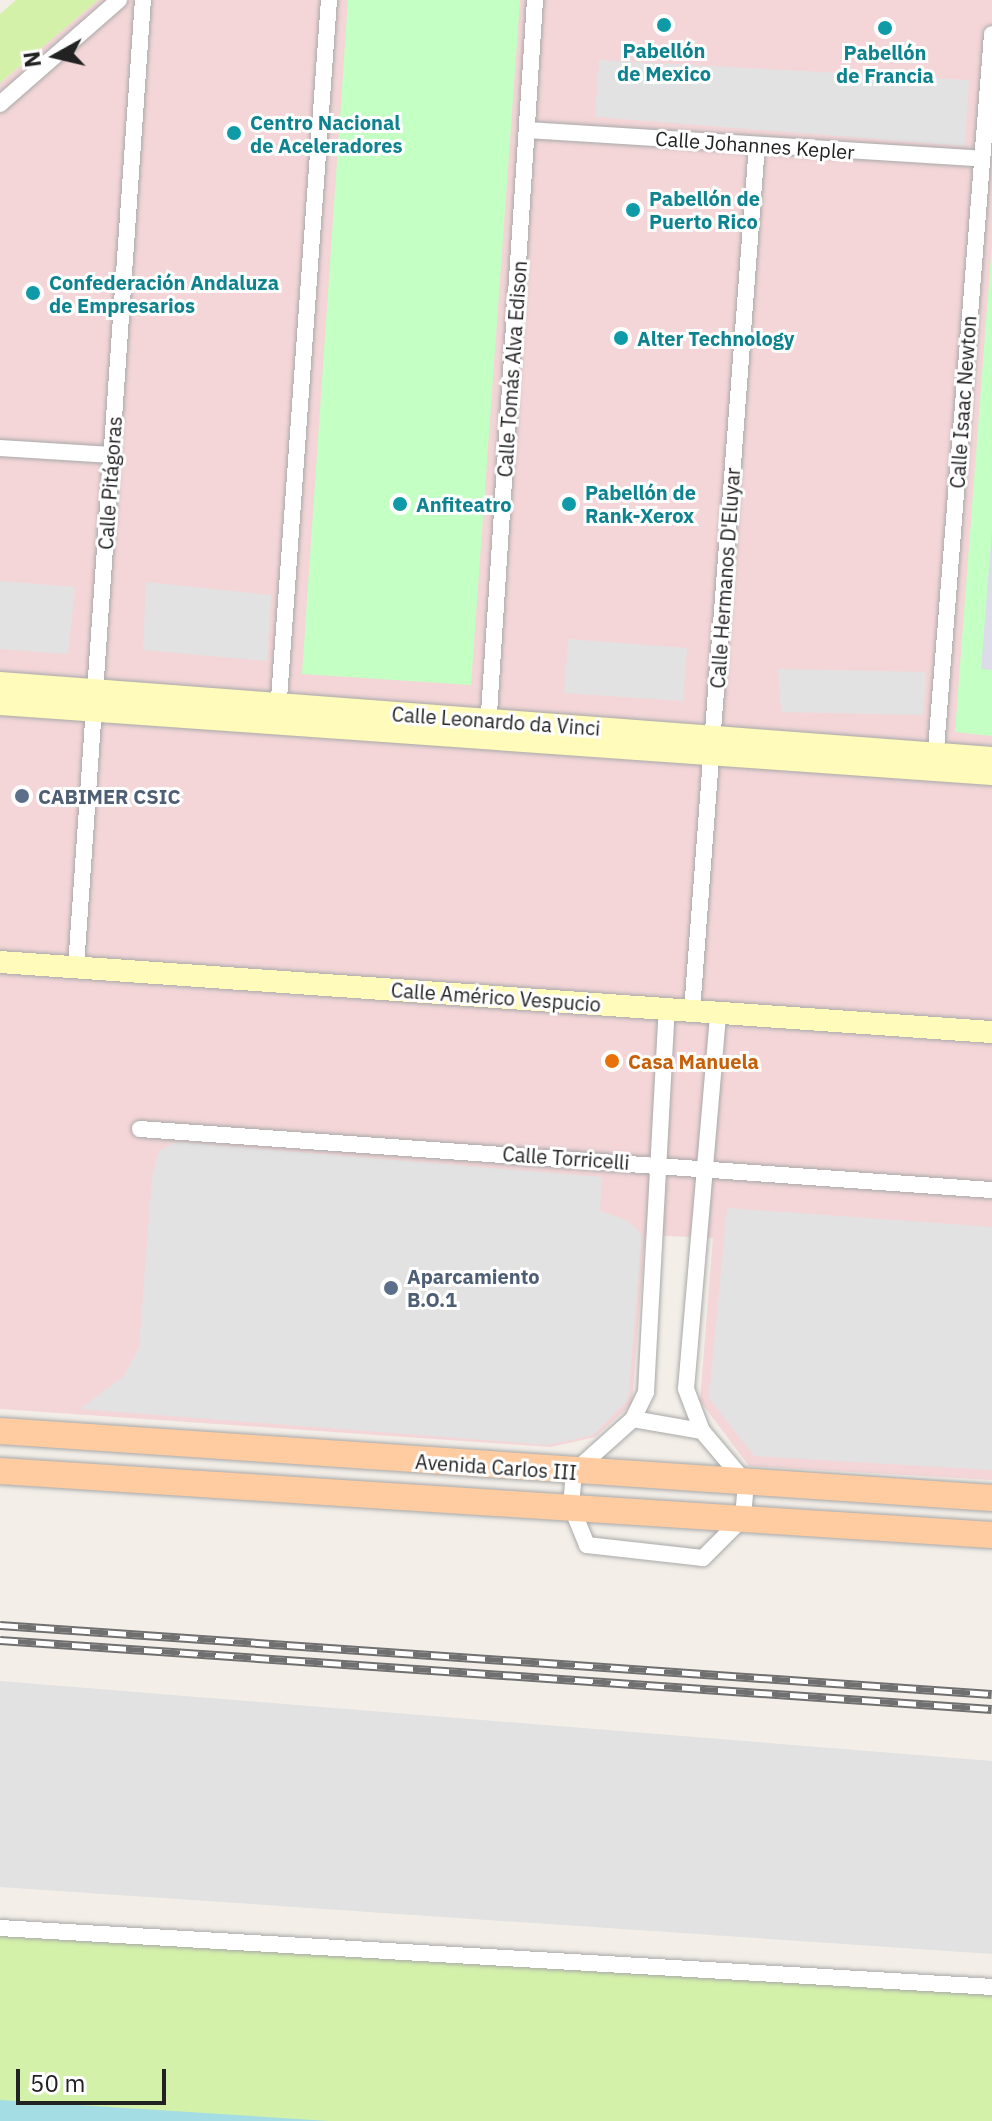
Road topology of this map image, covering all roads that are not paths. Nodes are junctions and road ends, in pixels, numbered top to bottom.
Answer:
1 (119, 0) edge
2 (143, 0) edge
3 (329, 0) edge
4 (535, 0) edge
5 (992, 34) edge
6 (0, 104) edge
7 (527, 130) junction
8 (757, 145) junction
9 (982, 159) junction
10 (0, 448) edge
11 (112, 455) junction
12 (0, 683) edge
13 (94, 700) junction
14 (0, 704) edge
15 (278, 714) junction
16 (488, 729) junction
17 (712, 745) junction
18 (992, 758) edge
19 (935, 762) junction
20 (992, 774) edge
21 (0, 962) edge
22 (76, 967) junction
23 (667, 1009) junction
24 (692, 1011) junction
25 (718, 1012) junction
26 (992, 1032) edge
27 (140, 1129) dead end
28 (658, 1165) junction
29 (704, 1168) junction
30 (992, 1190) edge
31 (633, 1419) junction
32 (0, 1431) edge
33 (702, 1431) junction
34 (0, 1471) edge
35 (574, 1472) junction
36 (746, 1483) junction
37 (992, 1498) edge
38 (571, 1506) junction
39 (743, 1518) junction
40 (992, 1535) edge
41 (0, 1928) edge
42 (992, 1987) edge

1 - 6 street
2 - 11 street, Calle Pitágoras
3 - 15 street
4 - 7 street, Calle Tomás Alva Edison
5 - 9 street, Calle Isaac Newton
7 - 8 street, Calle Johannes Kepler
7 - 16 street, Calle Tomás Alva Edison
8 - 9 street, Calle Johannes Kepler
8 - 17 street, Calle Hermanos D'Eluyar
9 - 19 street, Calle Isaac Newton
10 - 11 street
11 - 13 street, Calle Pitágoras
12 - 13 street, Calle Leonardo da Vinci
13 - 14 street, Calle Leonardo da Vinci
13 - 15 street, Calle Leonardo da Vinci
13 - 22 street, Calle Pitágoras
15 - 16 street, Calle Leonardo da Vinci
16 - 17 street, Calle Leonardo da Vinci
17 - 19 street, Calle Leonardo da Vinci
17 - 24 street, Calle Hermanos D'Eluyar
18 - 19 street, Calle Leonardo da Vinci
19 - 20 street, Calle Leonardo da Vinci
21 - 22 street, Calle Américo Vespucio
22 - 23 street, Calle Américo Vespucio
23 - 24 street, Calle Américo Vespucio
23 - 28 street
24 - 25 street, Calle Américo Vespucio
25 - 26 street, Calle Américo Vespucio
25 - 29 street
27 - 28 street, Calle Torricelli
28 - 29 street, Calle Torricelli
28 - 31 street
29 - 30 street, Calle Torricelli
29 - 33 street
31 - 33 street
31 - 35 street
32 - 35 main road, Avenida Carlos III
33 - 36 street
34 - 38 main road, Avenida Carlos III
35 - 36 main road, Avenida Carlos III
35 - 38 street
36 - 37 main road, Avenida Carlos III
36 - 39 street
38 - 39 main road, Avenida Carlos III
38 - 39 street
39 - 40 main road, Avenida Carlos III
41 - 42 street

